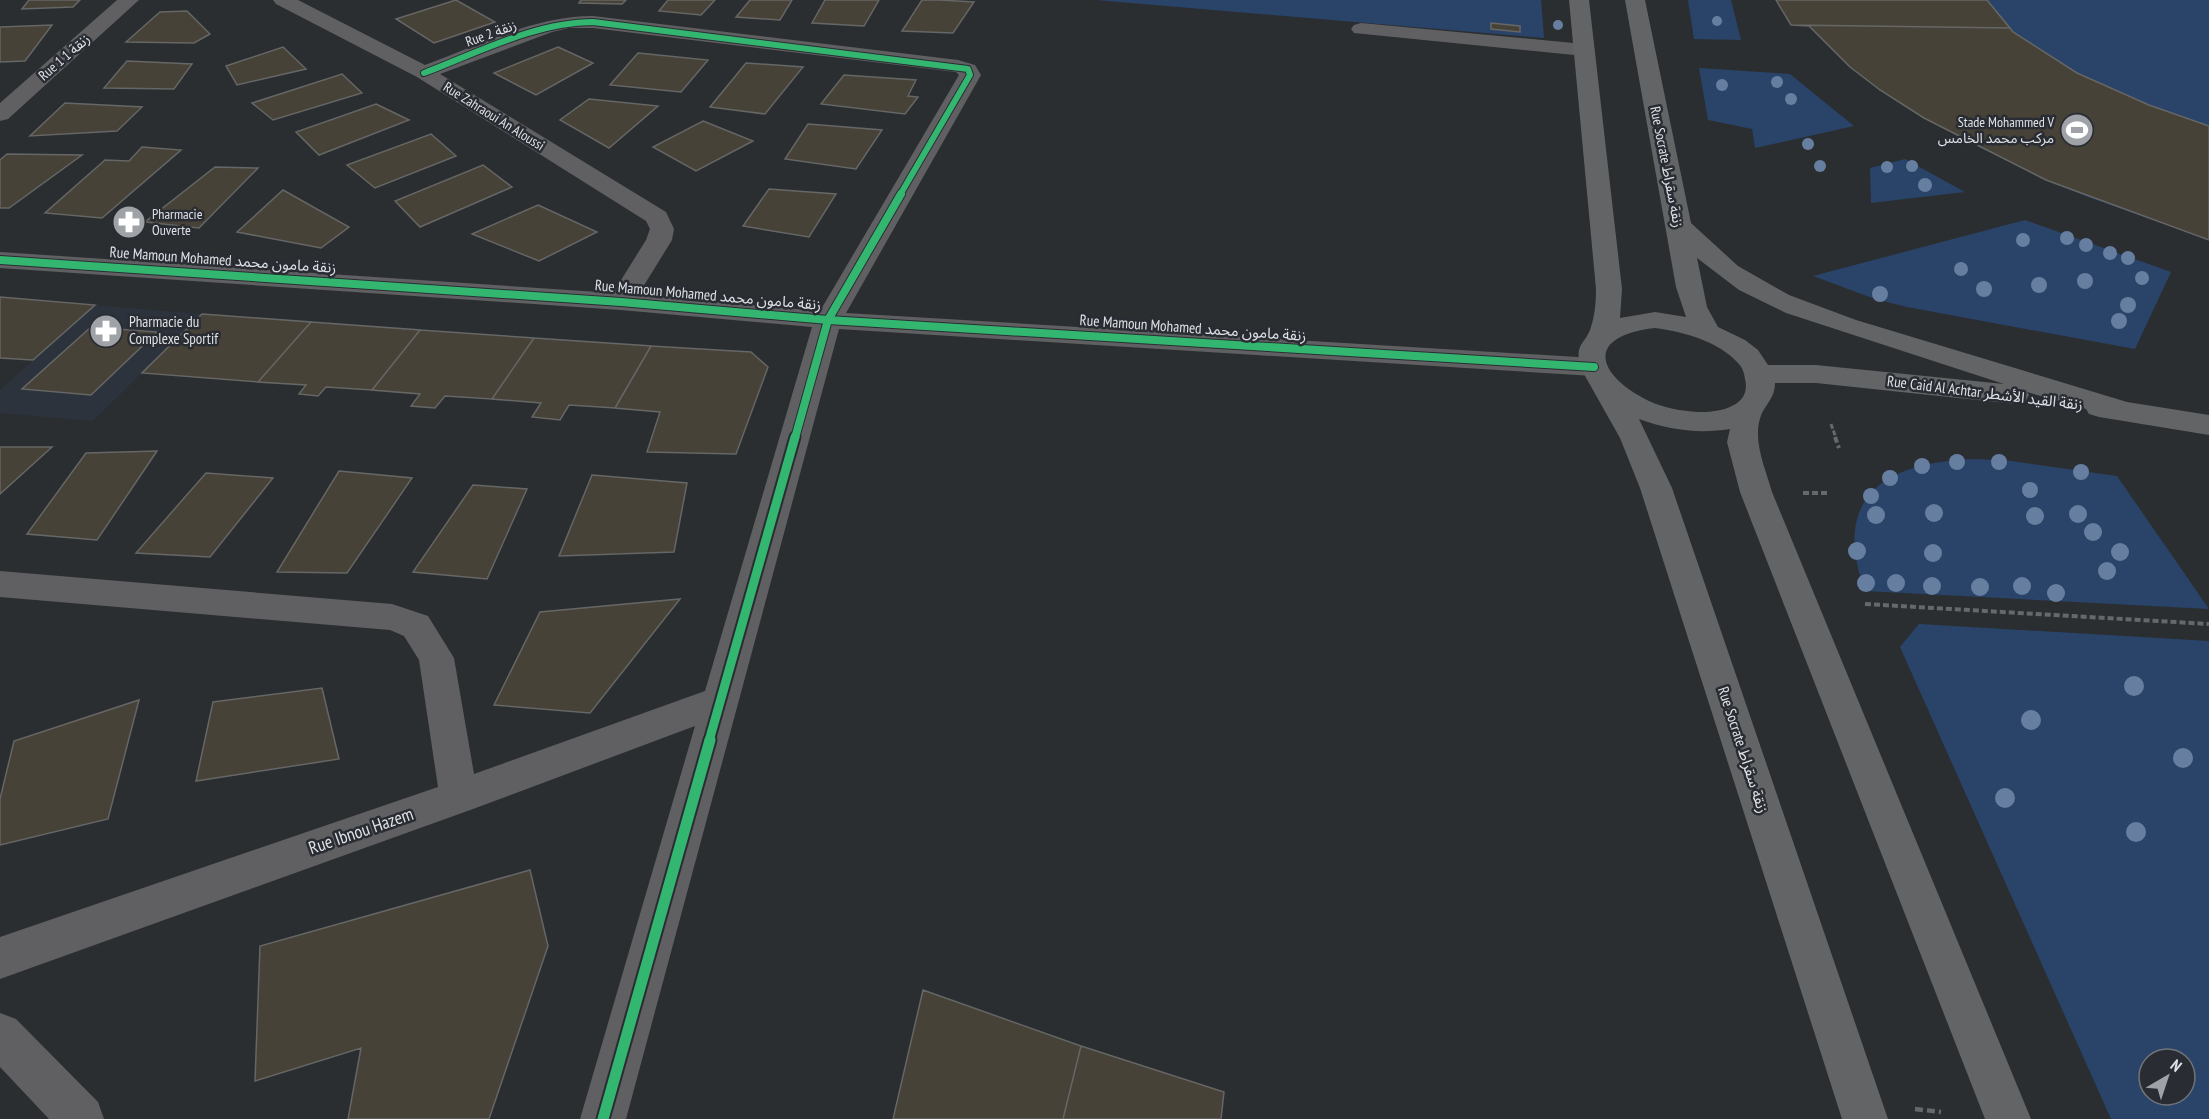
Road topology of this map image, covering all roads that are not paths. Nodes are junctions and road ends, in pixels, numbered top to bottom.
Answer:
1 (129, 0) edge
2 (283, 0) edge
3 (1579, 0) edge
4 (1635, 0) edge
5 (1361, 29) dead end
6 (1584, 50) junction
7 (424, 73) junction
8 (40, 78) junction
9 (10, 79) dead end
10 (0, 114) edge
11 (1679, 225) junction
12 (0, 260) edge
13 (621, 302) junction
14 (828, 320) junction
15 (1706, 331) junction
16 (1603, 334) junction
17 (1760, 374) junction
18 (1601, 377) junction
19 (2121, 410) junction
20 (1748, 411) junction
21 (2209, 425) edge
22 (0, 584) edge
23 (721, 701) junction
24 (459, 797) junction
25 (0, 958) edge
26 (0, 1035) edge
27 (81, 1119) edge
28 (603, 1119) edge
29 (1865, 1119) edge
30 (2008, 1119) edge

1 - 8 street, Rue 1 زنقة 1
2 - 7 street, Rue Zahraoui An Aloussi
3 - 6 street
4 - 11 street, Rue Socrate زنقة سقراط
5 - 6 lane
6 - 16 street
7 - 13 street, Rue Zahraoui An Aloussi
7 - 14 street, Rue 2 زنقة
8 - 9 street
8 - 10 street, Rue 1 زنقة 1
11 - 15 street, Rue Socrate زنقة سقراط
11 - 19 street
12 - 13 street, Rue Mamoun Mohamed زنقة مامون محمد
13 - 14 street, Rue Mamoun Mohamed زنقة مامون محمد
14 - 18 street, Rue Mamoun Mohamed زنقة مامون محمد
14 - 23 street
15 - 16 street
15 - 17 street
16 - 18 street
17 - 19 street, Rue Caid Al Achtar زنقة القيد الأشطر
17 - 20 street
18 - 20 street
18 - 29 street, Rue Socrate زنقة سقراط
19 - 21 street, Rue Caid Al Achtar زنقة القيد الأشطر
20 - 30 street
22 - 24 street
23 - 24 street, Rue Ibnou Hazem
23 - 28 street
24 - 25 street, Rue Ibnou Hazem
26 - 27 street

